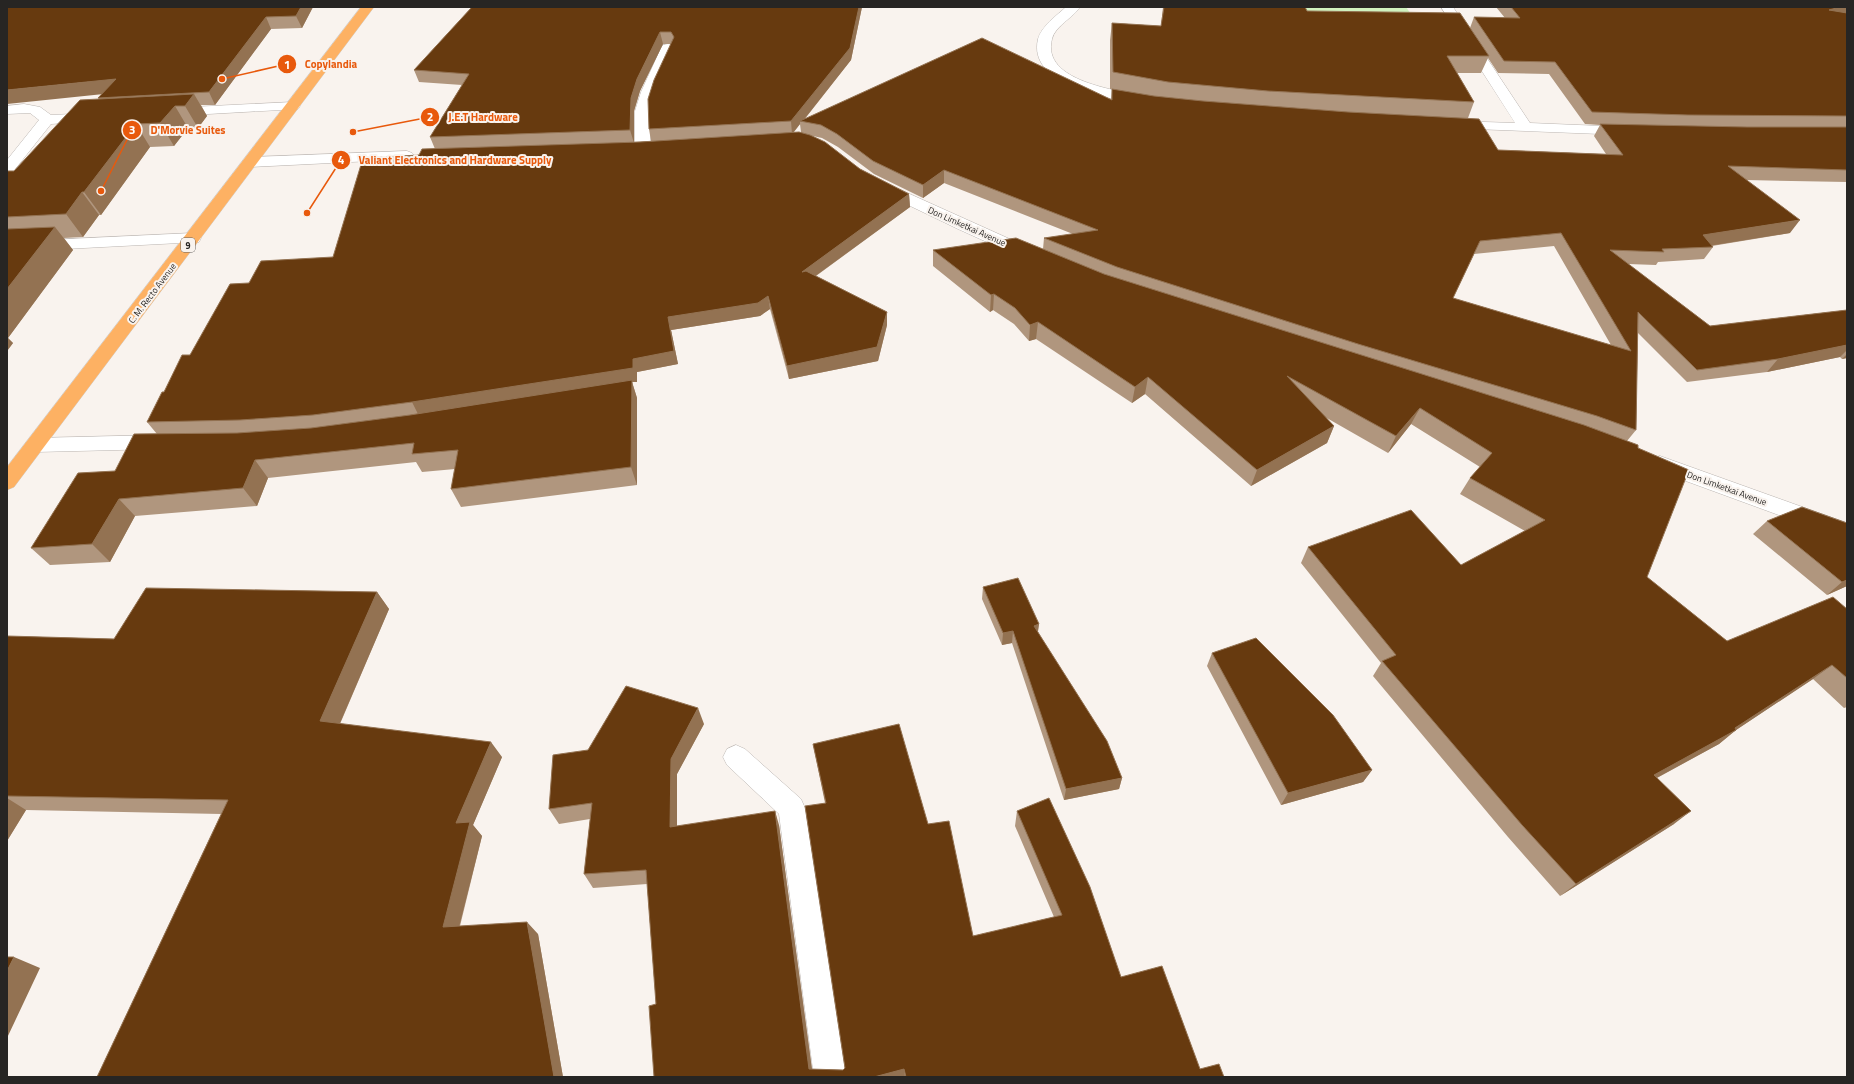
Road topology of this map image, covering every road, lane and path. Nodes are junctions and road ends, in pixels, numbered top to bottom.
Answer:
1 (368, 7) edge
2 (1074, 7) edge
3 (1447, 7) edge
4 (668, 48) edge
5 (1154, 102) edge
6 (293, 106) junction
7 (7, 110) edge
8 (161, 113) edge
9 (108, 116) edge
10 (46, 120) junction
11 (1444, 124) edge
12 (1526, 128) junction
13 (1643, 132) edge
14 (643, 148) edge
15 (423, 156) edge
16 (251, 162) junction
17 (7, 170) edge
18 (867, 178) edge
19 (193, 238) junction
20 (7, 247) edge
21 (1045, 260) edge
22 (178, 442) edge
23 (36, 445) junction
24 (1647, 459) edge
25 (7, 482) edge
26 (1847, 532) edge
27 (736, 757) dead end
28 (830, 1077) edge

1 - 6 highway, C. M. Recto Avenue / 9
2 - 5 street
3 - 12 street
4 - 14 street
6 - 8 street
6 - 16 highway, C. M. Recto Avenue / 9
7 - 10 street
9 - 10 street
10 - 17 street
11 - 12 street
12 - 13 street
15 - 16 street
16 - 19 highway, C. M. Recto Avenue / 9
18 - 21 street, Don Limketkai Avenue
19 - 20 street
19 - 23 highway, C. M. Recto Avenue / 9
22 - 23 street
23 - 25 highway, C. M. Recto Avenue / 9
24 - 26 street, Don Limketkai Avenue
27 - 28 street

